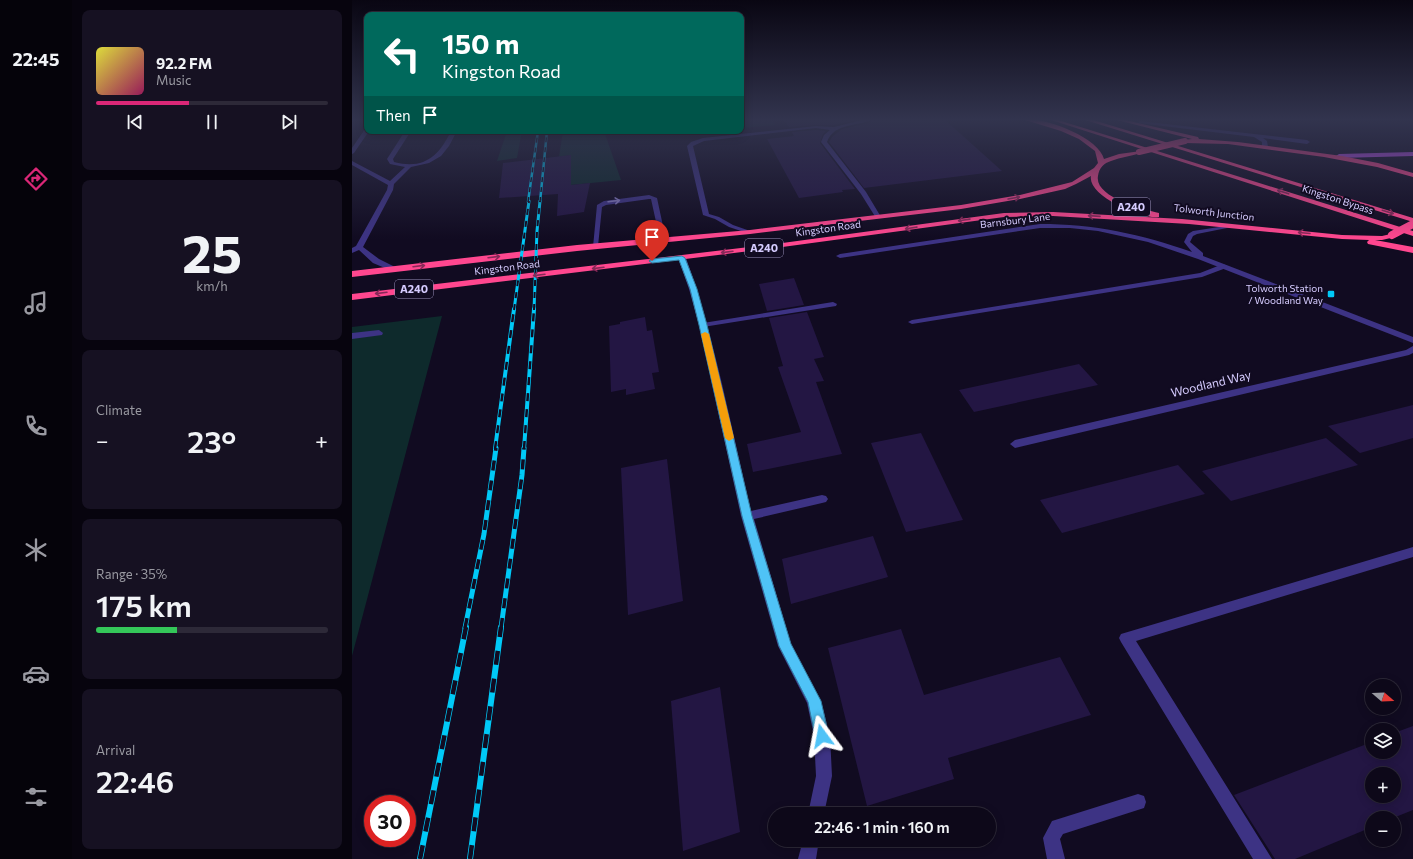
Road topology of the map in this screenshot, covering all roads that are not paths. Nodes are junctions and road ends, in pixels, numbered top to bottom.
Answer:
1 (390, 159) edge
2 (433, 159) edge
3 (692, 159) edge
4 (837, 159) edge
5 (1099, 159) edge
6 (1119, 159) edge
7 (1179, 159) edge
8 (1217, 159) edge
9 (1353, 159) edge
10 (352, 163) edge
11 (410, 165) junction
12 (1099, 166) junction
13 (1413, 176) edge
14 (391, 184) junction
15 (878, 217) junction
16 (1413, 220) edge
17 (1188, 222) junction
18 (1413, 224) edge
19 (1230, 226) junction
20 (750, 232) junction
21 (1413, 234) edge
22 (1342, 237) junction
23 (663, 240) junction
24 (595, 246) junction
25 (355, 249) edge
26 (1413, 250) edge
27 (840, 256) dead end
28 (682, 258) junction
29 (1212, 262) junction
30 (1223, 266) junction
31 (392, 269) junction
32 (352, 274) edge
33 (352, 297) edge
34 (833, 304) dead end
35 (912, 322) dead end
36 (703, 325) junction
37 (380, 333) dead end
38 (352, 336) edge
39 (1413, 340) edge
40 (1413, 349) edge
41 (1015, 444) dead end
42 (822, 499) dead end
43 (747, 516) junction
44 (1413, 552) edge
45 (1138, 802) dead end
46 (817, 807) edge
47 (810, 847) edge
48 (807, 859) edge
49 (1056, 859) edge
50 (1262, 859) edge

1 - 11 street
2 - 11 street
3 - 20 street
4 - 15 street
5 - 12 highway
6 - 12 highway, A240, bridge
21 -> 7 highway, Kingston Bypass
8 -> 16 highway, Kingston Bypass
9 - 13 highway, A240
10 - 14 street
11 - 14 street
15 -> 12 highway, Kingston Road / A240
12 - 17 highway, Tolworth Junction / A240
14 - 25 street
15 - 20 highway, Kingston Road / A240
17 - 19 highway, Tolworth Junction / A240
17 -> 28 highway, Kingston Road / A240
18 - 22 highway, Tolworth Junction / A240, bridge
22 -> 19 highway, Tolworth Junction / A240
19 - 29 street, Barnsbury Lane
20 - 23 highway, Kingston Road / A240
22 - 26 highway
23 - 24 highway, Kingston Road / A240
24 -> 23 street
31 -> 24 highway, Kingston Road / A240
25 - 31 street
27 - 29 street, Barnsbury Lane
28 -> 33 highway, Kingston Road / A240
28 - 36 street
29 - 30 street, Barnsbury Lane
30 - 35 street
30 - 39 street, Barnsbury Lane
31 - 32 highway, Kingston Road / A240
34 - 36 street
36 - 43 street
37 - 38 street
40 - 41 street, Woodland Way
42 - 43 street
43 - 46 street
44 - 50 street
45 - 49 street
47 - 48 street

